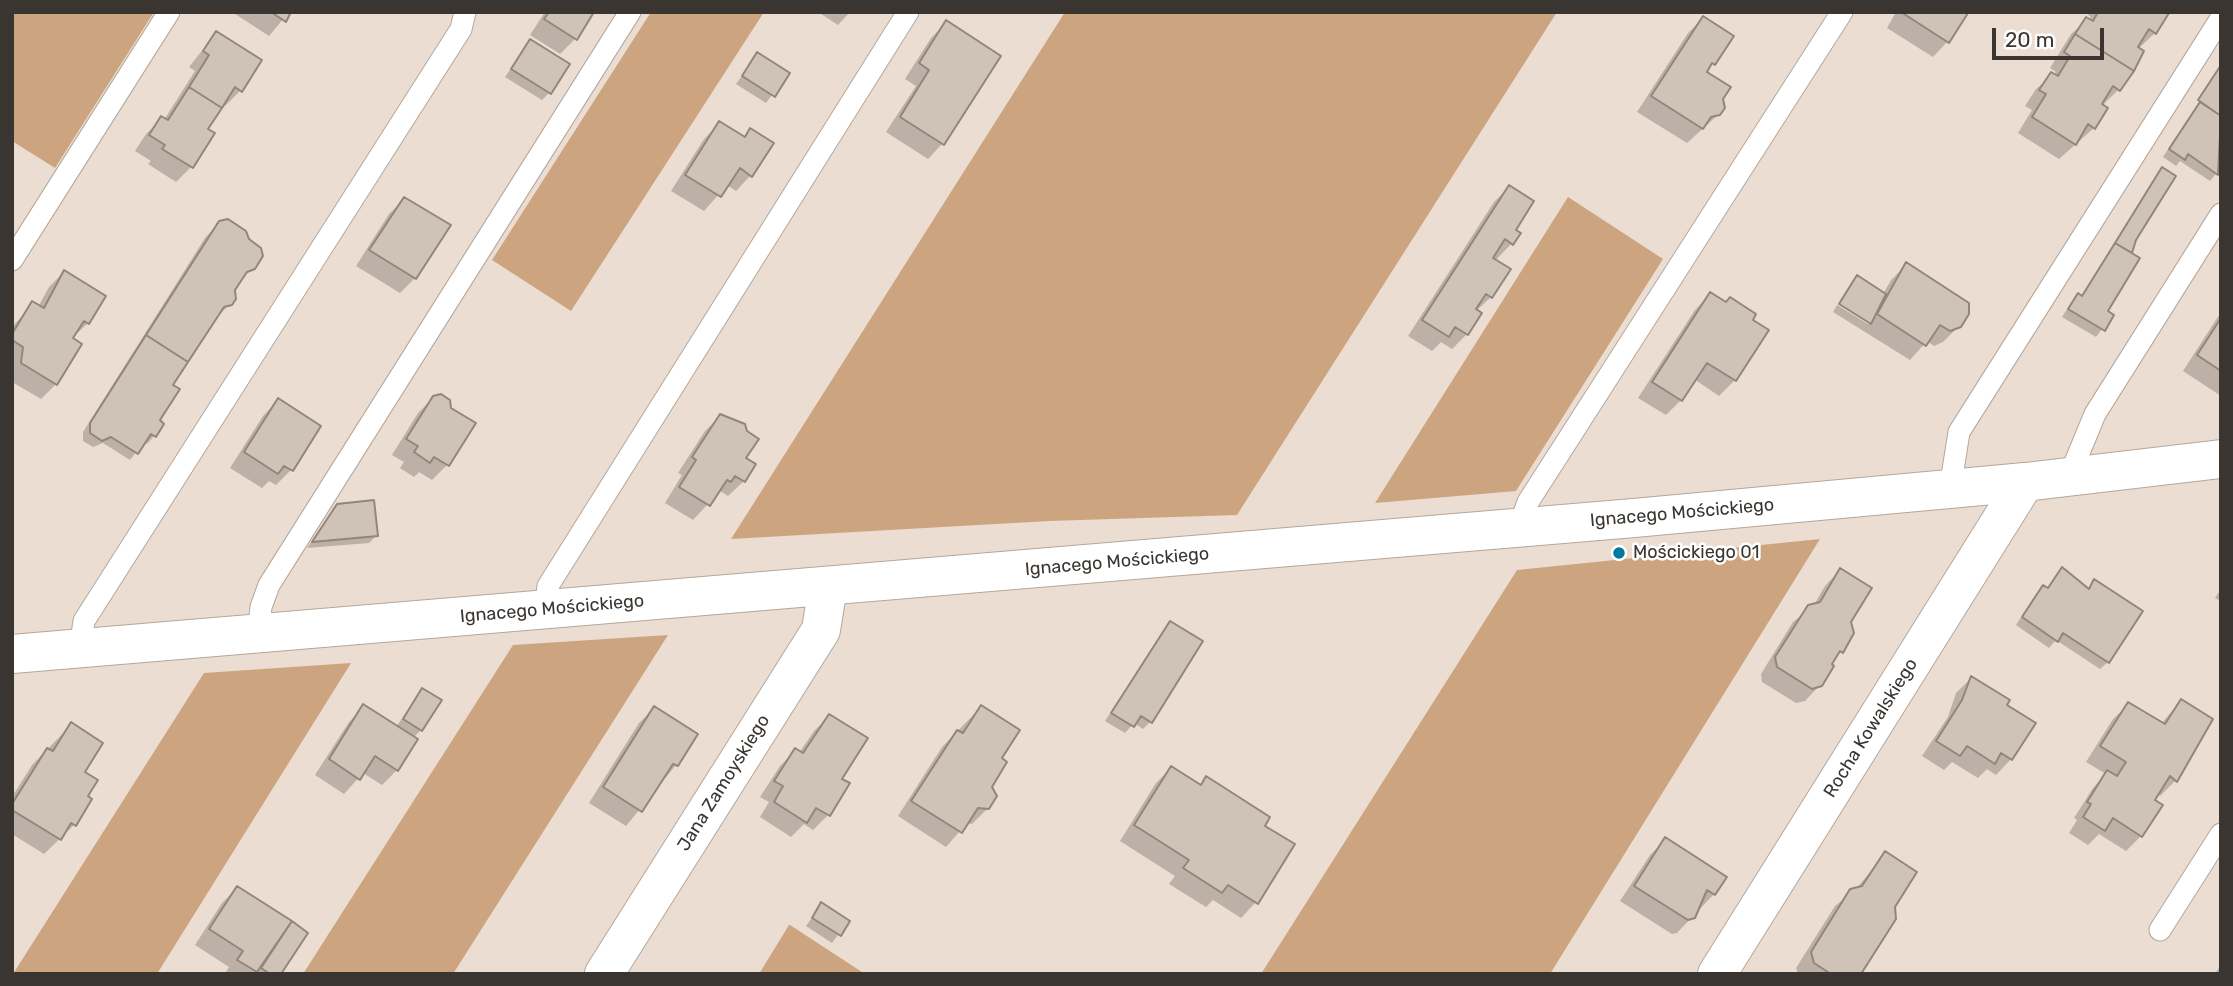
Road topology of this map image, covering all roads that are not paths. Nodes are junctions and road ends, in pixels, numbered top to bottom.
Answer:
1 (169, 12) edge
2 (465, 12) edge
3 (630, 12) edge
4 (908, 12) edge
5 (1842, 12) edge
6 (2221, 18) edge
7 (2221, 214) edge
8 (12, 260) edge
9 (2221, 459) edge
10 (2069, 477) junction
11 (2025, 482) junction
12 (1950, 489) junction
13 (1519, 527) junction
14 (828, 586) junction
15 (545, 610) junction
16 (258, 634) junction
17 (80, 648) junction
18 (12, 654) edge
19 (2221, 834) edge
20 (2160, 930) dead end
21 (604, 974) edge
22 (1717, 974) edge

1 - 8 lane
2 - 17 lane
3 - 16 lane
4 - 15 lane
5 - 13 lane
6 - 12 lane
7 - 10 lane
9 - 10 street, Ignacego Mościckiego
10 - 11 street, Ignacego Mościckiego
11 - 12 street, Ignacego Mościckiego
11 - 22 street, Rocha Kowalskiego
12 - 13 street, Ignacego Mościckiego
13 - 14 street, Ignacego Mościckiego
14 - 15 street, Ignacego Mościckiego
14 - 21 street, Jana Zamoyskiego
15 - 16 street, Ignacego Mościckiego
16 - 17 street, Ignacego Mościckiego
17 - 18 street, Ignacego Mościckiego
19 - 20 lane

